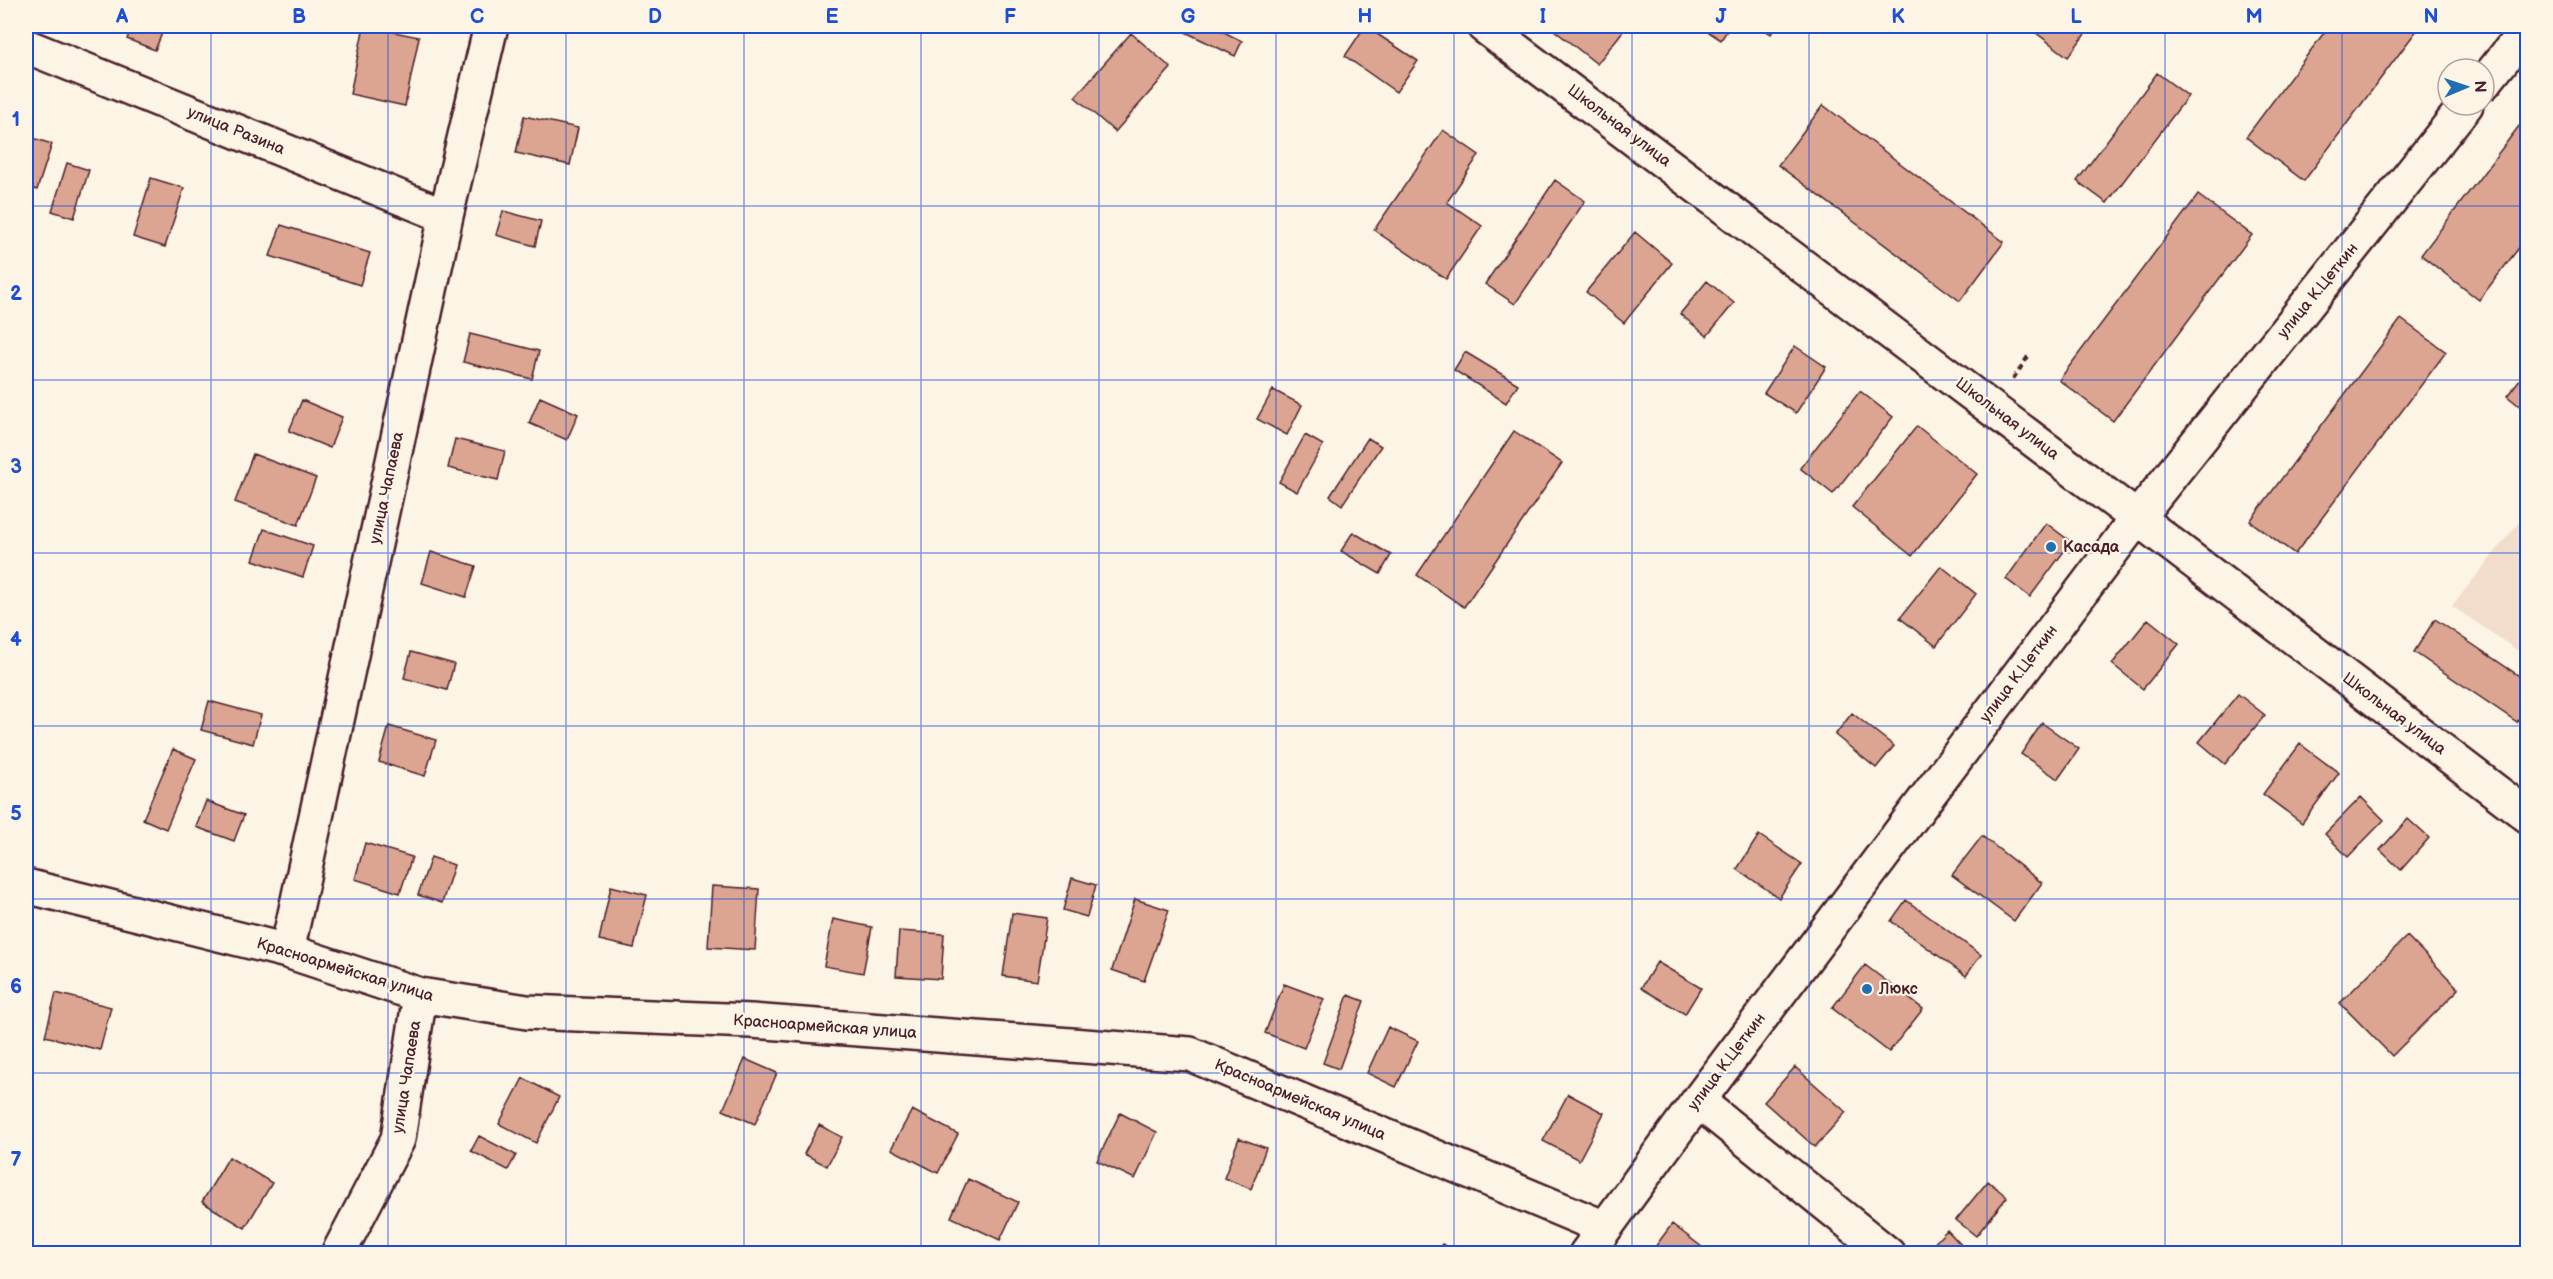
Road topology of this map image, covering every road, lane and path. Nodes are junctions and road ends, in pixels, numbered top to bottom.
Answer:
1 (491, 26) edge
2 (1484, 26) edge
3 (2528, 28) edge
4 (26, 46) edge
5 (2496, 68) edge
6 (2456, 117) edge
7 (446, 216) junction
8 (2138, 518) junction
9 (2528, 816) edge
10 (26, 886) edge
11 (288, 951) junction
12 (420, 995) junction
13 (1698, 1101) junction
14 (1605, 1228) junction
15 (338, 1254) edge
16 (1586, 1254) edge
17 (1888, 1254) edge

1 - 7 street, улица Чапаева
2 - 8 street, Школьная улица
3 - 5 street
4 - 7 street, улица Разина
6 - 8 street, улица К.Цеткин
7 - 11 street, улица Чапаева
8 - 9 street, Школьная улица
8 - 13 street, улица К.Цеткин
10 - 11 street, Красноармейская улица
11 - 12 street, Красноармейская улица
12 - 14 street, Красноармейская улица
12 - 15 street, улица Чапаева
13 - 14 street, улица К.Цеткин
13 - 17 street
14 - 16 street, улица К.Цеткин

